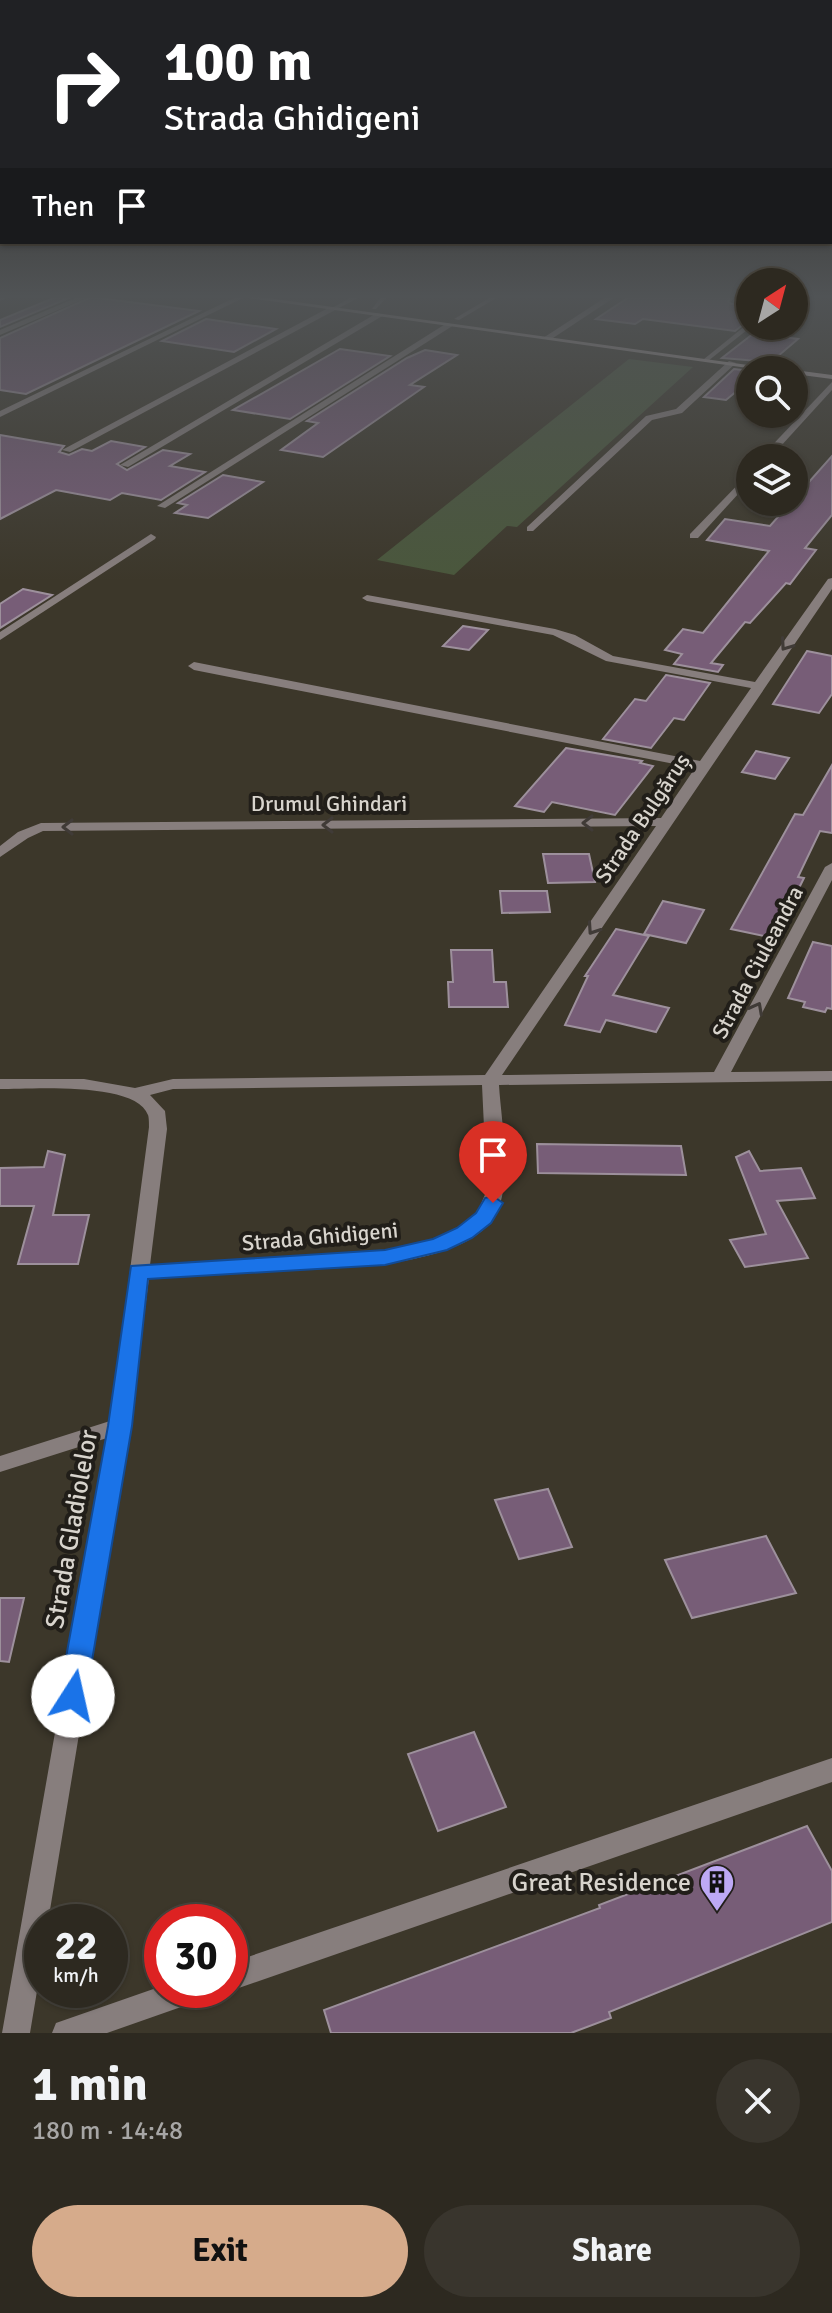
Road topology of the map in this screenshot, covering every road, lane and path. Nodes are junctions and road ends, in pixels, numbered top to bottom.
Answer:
1 (46, 392) edge
2 (177, 392) edge
3 (245, 392) edge
4 (342, 392) edge
5 (700, 392) edge
6 (826, 392) edge
7 (0, 414) edge
8 (778, 444) edge
9 (67, 450) dead end
10 (125, 465) dead end
11 (736, 490) edge
12 (162, 506) dead end
13 (530, 529) dead end
14 (694, 536) dead end
15 (151, 537) dead end
16 (832, 581) edge
17 (367, 598) dead end
18 (0, 637) edge
19 (194, 666) dead end
20 (758, 686) junction
21 (704, 766) junction
22 (666, 822) junction
23 (0, 853) edge
24 (832, 867) edge
25 (832, 1076) edge
26 (720, 1077) junction
27 (490, 1080) junction
28 (0, 1084) edge
29 (133, 1094) junction
30 (138, 1272) junction
31 (120, 1426) junction
32 (0, 1464) edge
33 (832, 1770) edge
34 (248, 1971) edge
35 (144, 2006) edge
36 (16, 2033) edge
37 (66, 2033) edge

1 - 7 street
2 - 9 street
3 - 10 street
4 - 12 street
5 - 13 lane
6 - 8 street
11 - 14 street
15 - 18 street
16 -> 20 street, Strada Bulgăruș
17 - 20 street
19 - 21 street
20 - 21 street, Strada Bulgăruș
21 - 22 street, Strada Bulgăruș
22 -> 23 street, Drumul Ghindari
22 -> 27 street, Strada Bulgăruș
26 -> 24 street, Strada Ciuleandra
25 - 26 street
26 - 27 street
27 - 29 street
27 - 30 street, Strada Ghidigeni
28 - 29 street
29 - 30 street
30 - 31 street, Strada Gladiolelor
31 - 32 street
31 - 36 street, Strada Gladiolelor
33 - 34 street
35 - 37 street

